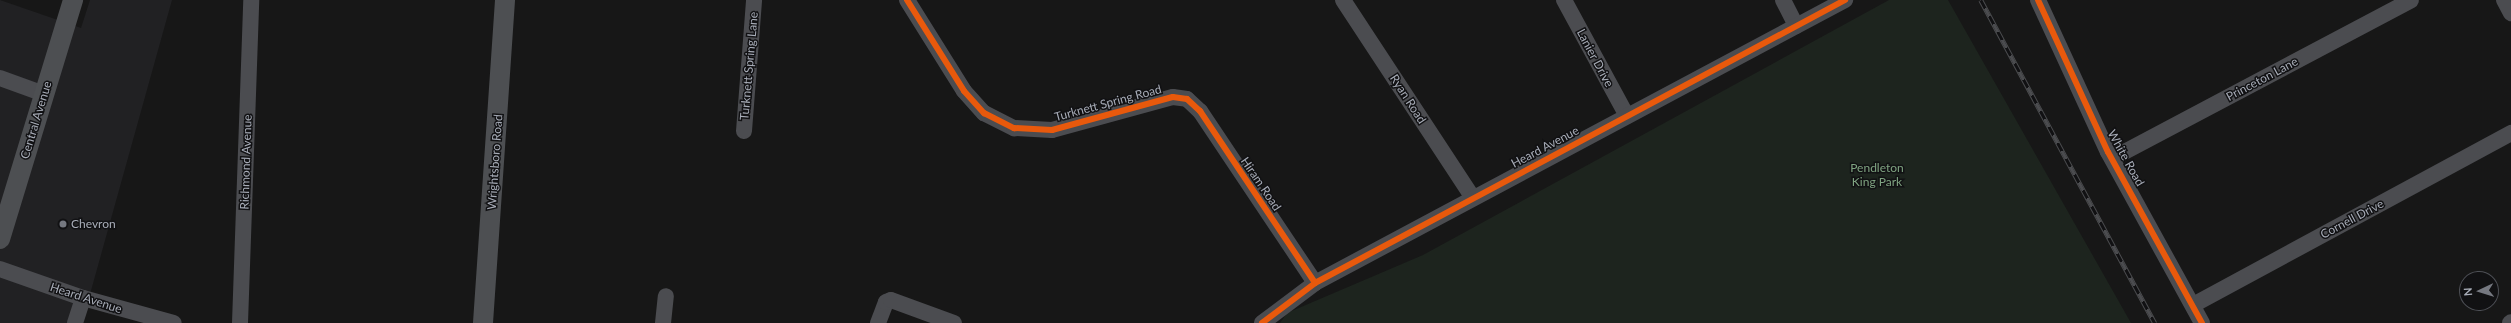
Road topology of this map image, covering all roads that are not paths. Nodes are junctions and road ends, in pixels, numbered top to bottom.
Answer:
1 (72, 0) edge
2 (251, 0) edge
3 (506, 0) edge
4 (754, 0) edge
5 (907, 0) edge
6 (1343, 0) edge
7 (1564, 0) edge
8 (1783, 0) edge
9 (1845, 0) edge
10 (2038, 0) edge
11 (2411, 0) edge
12 (2504, 0) edge
13 (2511, 13) edge
14 (1796, 26) junction
15 (0, 78) edge
16 (44, 94) junction
17 (1187, 100) joint
18 (1627, 116) junction
19 (744, 131) dead end
20 (2511, 133) edge
21 (2113, 158) junction
22 (1473, 198) junction
23 (0, 239) edge
24 (0, 269) edge
25 (1315, 284) junction
26 (666, 296) dead end
27 (83, 298) junction
28 (2192, 305) junction
29 (75, 323) edge
30 (174, 323) edge
31 (240, 323) edge
32 (483, 323) edge
33 (663, 323) edge
34 (878, 323) edge
35 (954, 323) edge
36 (1262, 323) edge
37 (2202, 323) edge

1 - 16 main road, Central Avenue
2 - 31 street, Richmond Avenue
3 - 32 main road, Wrightsboro Road
4 - 19 street, Turknett Spring Lane
5 - 17 street, Turknett Spring Road
6 - 22 street, Ryan Road
7 - 18 street, Lanier Drive
8 - 14 street
9 - 14 street, Heard Avenue
10 - 21 street, White Road
11 - 21 street, Princeton Lane
12 - 13 street
14 - 18 street, Heard Avenue
15 - 16 street
16 - 23 main road, Central Avenue
17 - 25 street, Hiram Road
18 - 22 street, Heard Avenue
20 - 28 street, Cornell Drive
21 - 28 street, White Road
22 - 25 street, Heard Avenue
24 - 27 street, Heard Avenue
25 - 36 street, Heard Avenue
26 - 33 street
27 - 29 street
27 - 30 street, Heard Avenue
28 - 37 street, White Road
34 - 35 street

